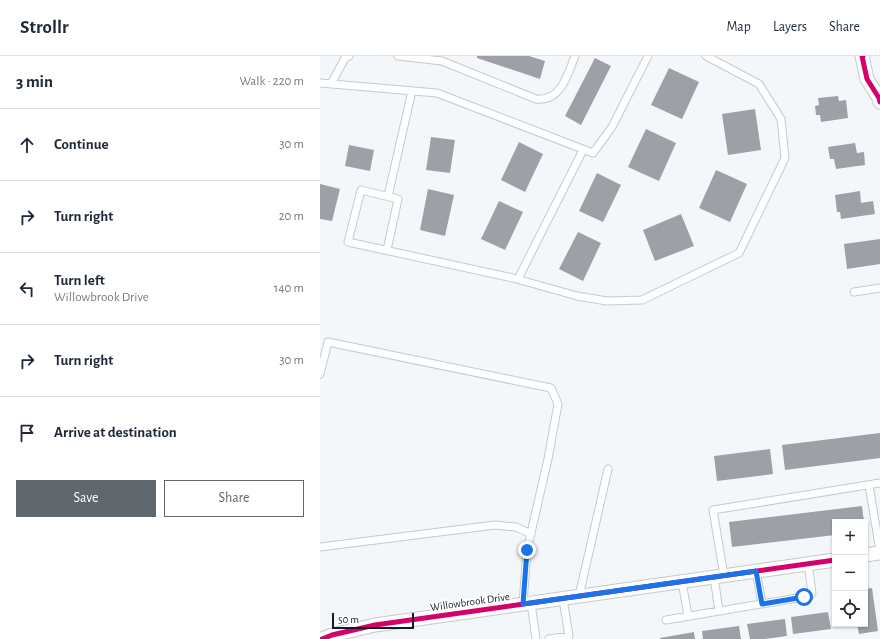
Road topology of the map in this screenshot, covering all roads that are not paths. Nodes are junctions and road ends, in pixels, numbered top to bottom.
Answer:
1 (349, 56) edge
2 (398, 56) edge
3 (576, 56) edge
4 (648, 56) edge
5 (706, 56) edge
6 (863, 56) edge
7 (320, 83) edge
8 (331, 84) junction
9 (412, 91) junction
10 (880, 102) edge
11 (583, 150) junction
12 (388, 196) junction
13 (387, 250) junction
14 (518, 279) junction
15 (880, 288) edge
16 (854, 292) dead end
17 (320, 374) edge
18 (608, 469) dead end
19 (880, 483) edge
20 (869, 485) junction
21 (530, 534) junction
22 (320, 548) edge
23 (880, 552) edge
24 (868, 555) edge
25 (832, 560) edge
26 (808, 563) junction
27 (756, 571) junction
28 (719, 576) junction
29 (682, 582) junction
30 (579, 596) junction
31 (563, 598) junction
32 (527, 604) junction
33 (762, 604) junction
34 (719, 611) junction
35 (688, 616) junction
36 (666, 620) dead end
37 (322, 639) edge
38 (536, 639) edge
39 (549, 639) edge

1 - 8 lane
2 - 3 lane
4 - 11 lane
5 - 14 lane
6 - 10 street
7 - 8 lane
8 - 9 lane
9 - 11 lane
9 - 12 lane
11 - 14 lane
12 - 13 lane
12 - 13 lane
13 - 14 lane
15 - 16 lane
17 - 21 lane
18 - 30 lane
19 - 20 lane
20 - 23 lane
20 - 28 lane
21 - 22 lane
21 - 32 lane
23 - 24 street
25 - 26 street, Willowbrook Drive
26 - 27 street, Willowbrook Drive
26 - 33 lane
27 - 28 street, Willowbrook Drive
27 - 33 lane
28 - 29 street, Willowbrook Drive
28 - 34 lane
29 - 30 street, Willowbrook Drive
29 - 35 lane
30 - 31 street, Willowbrook Drive
31 - 32 street, Willowbrook Drive
31 - 39 lane
32 - 37 street, Willowbrook Drive
32 - 38 lane
33 - 34 lane
34 - 35 lane
35 - 36 lane

